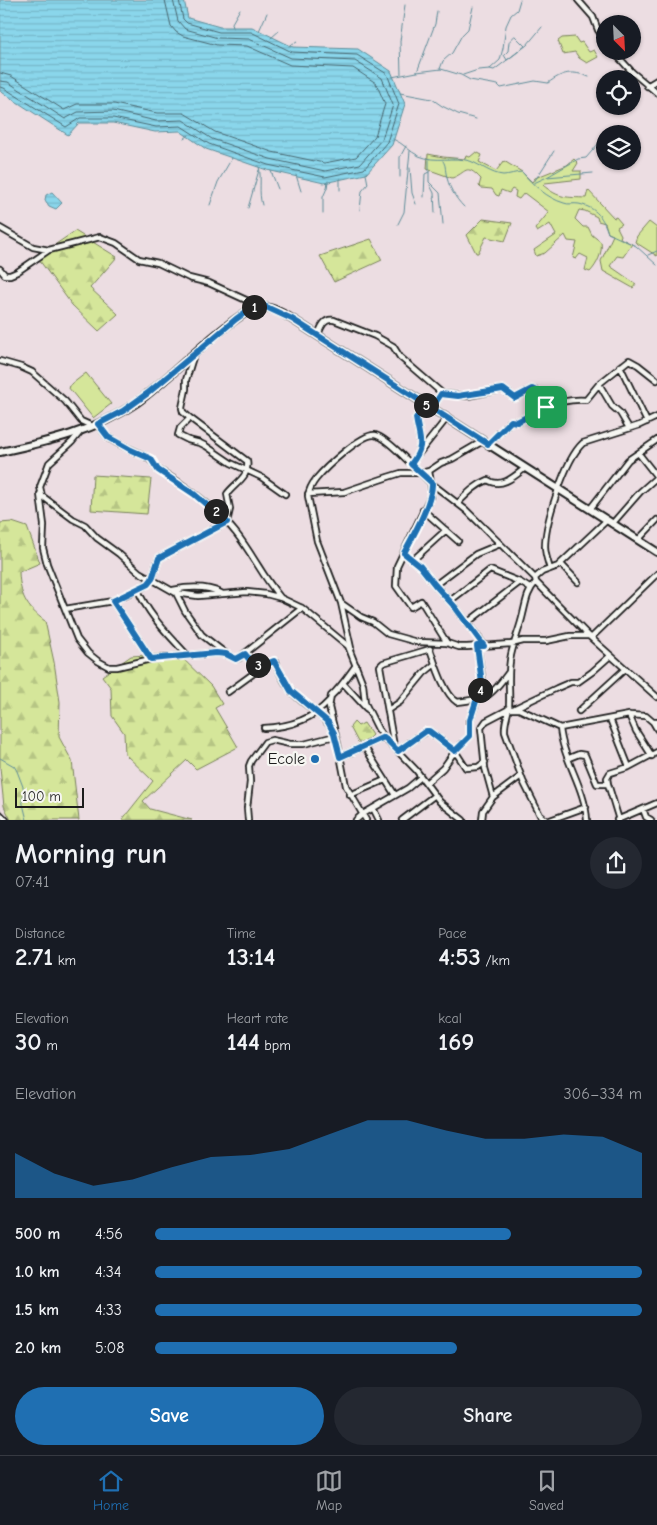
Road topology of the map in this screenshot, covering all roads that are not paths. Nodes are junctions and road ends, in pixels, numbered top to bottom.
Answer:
1 (578, 0) edge
2 (596, 25) edge
3 (622, 60) edge
4 (657, 80) edge
5 (648, 86) junction
6 (657, 93) edge
7 (0, 228) edge
8 (48, 250) junction
9 (0, 269) edge
10 (259, 306) junction
11 (318, 335) junction
12 (195, 353) junction
13 (0, 361) edge
14 (620, 366) junction
15 (657, 380) edge
16 (599, 384) junction
17 (441, 394) junction
18 (429, 406) junction
19 (546, 407) junction
20 (657, 417) edge
21 (190, 418) junction
22 (447, 418) junction
23 (647, 422) junction
24 (96, 425) junction
25 (629, 428) junction
26 (82, 431) junction
27 (657, 440) edge
28 (486, 443) junction
29 (0, 452) edge
30 (420, 453) junction
31 (639, 454) junction
32 (411, 464) junction
33 (525, 468) junction
34 (248, 470) junction
35 (429, 471) junction
36 (421, 473) junction
37 (657, 477) edge
38 (432, 483) junction
39 (559, 490) junction
40 (40, 493) junction
41 (285, 494) dead end
42 (308, 494) junction
43 (458, 503) junction
44 (590, 509) junction
45 (424, 510) junction
46 (657, 520) edge
47 (227, 522) junction
48 (609, 522) junction
49 (446, 530) junction
50 (638, 540) junction
51 (458, 541) dead end
52 (500, 544) junction
53 (657, 552) edge
54 (404, 553) junction
55 (414, 560) junction
56 (561, 564) junction
57 (550, 570) junction
58 (657, 574) edge
59 (152, 579) junction
60 (535, 580) junction
61 (520, 582) junction
62 (578, 582) dead end
63 (435, 585) junction
64 (531, 589) junction
65 (138, 590) junction
66 (174, 592) junction
67 (281, 598) junction
68 (113, 601) junction
69 (450, 601) junction
70 (341, 603) junction
71 (302, 608) junction
72 (65, 609) junction
73 (466, 623) junction
74 (590, 637) junction
75 (428, 642) junction
76 (447, 642) junction
77 (514, 643) junction
78 (477, 646) junction
79 (484, 646) junction
80 (430, 649) junction
81 (351, 650) junction
82 (226, 654) junction
83 (245, 654) junction
84 (187, 655) junction
85 (610, 656) junction
86 (151, 659) junction
87 (356, 664) junction
88 (435, 664) junction
89 (265, 665) junction
90 (625, 669) junction
91 (508, 673) junction
92 (343, 683) junction
93 (228, 692) dead end
94 (657, 697) edge
95 (478, 699) junction
96 (329, 701) junction
97 (511, 708) junction
98 (388, 710) junction
99 (368, 711) junction
100 (579, 711) dead end
101 (318, 712) junction
102 (629, 715) junction
103 (610, 719) junction
104 (655, 722) edge
105 (264, 728) dead end
106 (560, 728) junction
107 (657, 729) edge
108 (335, 734) junction
109 (384, 737) junction
110 (364, 746) junction
111 (396, 749) junction
112 (455, 751) junction
113 (657, 752) edge
114 (652, 756) junction
115 (340, 757) junction
116 (568, 758) junction
117 (485, 762) junction
118 (629, 767) junction
119 (521, 776) junction
120 (421, 777) junction
121 (385, 780) junction
122 (426, 784) junction
123 (608, 784) junction
124 (395, 795) junction
125 (435, 795) junction
126 (350, 796) junction
127 (493, 797) junction
128 (657, 803) edge
129 (586, 807) junction
130 (373, 808) junction
131 (643, 809) junction
132 (0, 814) edge
133 (363, 814) junction
134 (5, 820) edge
135 (248, 820) edge
136 (356, 820) edge
137 (366, 820) edge
138 (380, 820) edge
139 (402, 820) edge
140 (463, 820) edge
141 (482, 820) edge
142 (546, 820) edge
143 (550, 820) edge
144 (587, 820) edge
145 (618, 820) edge
146 (650, 820) edge

1 - 2 street
3 - 5 street
4 - 5 street
5 - 6 street
7 - 8 street
8 - 9 street
8 - 10 street
10 - 11 street
10 - 12 street
11 - 17 street
11 - 18 street
12 - 21 street
12 - 24 street
13 - 24 street
14 - 15 street
14 - 16 street
14 - 23 street
16 - 19 street
16 - 25 street
17 - 18 street
17 - 19 street
18 - 22 street
18 - 30 street
19 - 28 street
20 - 23 street
21 - 34 street
21 - 34 street
22 - 28 street
22 - 30 street
23 - 25 street
24 - 26 street
24 - 47 street
25 - 39 street
26 - 29 street
26 - 40 street
27 - 31 street
28 - 33 street
28 - 35 street
30 - 32 street
31 - 37 street
31 - 44 street
32 - 36 street
32 - 42 street
33 - 39 street
33 - 43 street
34 - 41 street
34 - 47 street
35 - 36 street
35 - 38 street
36 - 38 street
36 - 42 street
37 - 48 street
38 - 43 street
38 - 45 street
39 - 44 street
39 - 57 street
40 - 59 street
40 - 72 street
42 - 70 street
43 - 52 street
44 - 48 street
45 - 49 street
45 - 54 street
46 - 50 street
47 - 59 street
47 - 67 street
48 - 50 street
48 - 56 street
49 - 51 street
49 - 55 street
50 - 53 street
52 - 60 street
52 - 63 street
54 - 55 street
54 - 76 street
55 - 63 street
56 - 57 street
56 - 62 street
57 - 60 street
58 - 74 street
59 - 65 street
59 - 66 street
60 - 64 street
60 - 74 street
61 - 64 street
61 - 69 street
61 - 73 street
63 - 69 street
64 - 77 street
65 - 68 street
65 - 84 street
66 - 67 street
66 - 82 street
67 - 71 street
68 - 72 street
68 - 86 street
69 - 73 street
70 - 75 street
70 - 81 street
71 - 81 street
71 - 83 street
72 - 86 street
73 - 79 street
74 - 77 street
74 - 85 street
75 - 76 street
75 - 80 street
76 - 78 street
77 - 79 street
77 - 91 street
78 - 79 street
78 - 95 street
80 - 88 street
80 - 98 street
81 - 87 street
82 - 83 street
82 - 84 street
83 - 89 street
84 - 86 street
85 - 90 street
85 - 97 street
87 - 92 street
87 - 99 street
88 - 95 street
88 - 98 street
89 - 93 street
89 - 101 street
90 - 94 street
90 - 100 street
91 - 95 street
91 - 97 street
92 - 96 street
92 - 99 street
95 - 112 street
96 - 101 street
96 - 108 street
97 - 106 street
97 - 117 street
97 - 119 street
98 - 111 street
99 - 109 street
101 - 105 street
101 - 108 street
102 - 103 street
102 - 104 street
102 - 114 street
103 - 106 street
103 - 118 street
104 - 107 street
106 - 116 street
108 - 115 street
108 - 135 street
109 - 110 street
109 - 111 street
110 - 115 street
110 - 121 street
111 - 112 street
111 - 120 street
112 - 117 street
112 - 122 street
113 - 114 street
114 - 118 street
115 - 126 street
116 - 123 street
116 - 129 street
117 - 127 street
118 - 123 street
119 - 127 street
119 - 142 street
120 - 122 street
120 - 124 street
121 - 124 street
121 - 126 street
122 - 125 street
123 - 145 street
124 - 130 street
125 - 139 street
125 - 140 street
126 - 133 street
127 - 141 street
128 - 131 street
129 - 143 street
129 - 144 street
130 - 133 street
130 - 138 street
131 - 145 street
131 - 146 street
132 - 134 street
133 - 136 street
133 - 137 street

